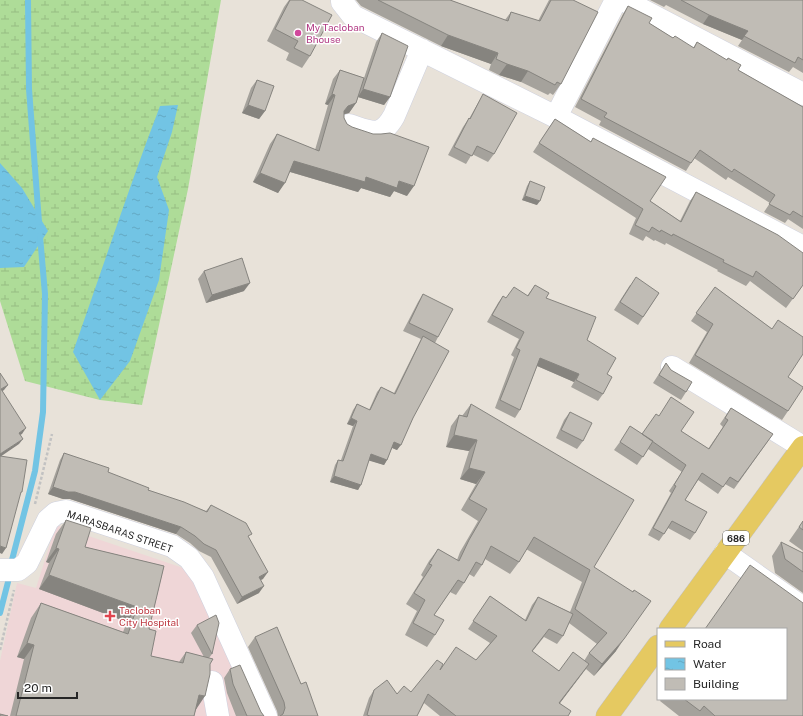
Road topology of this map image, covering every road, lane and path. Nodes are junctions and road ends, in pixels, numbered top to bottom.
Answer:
1 (342, 0) edge
2 (616, 0) edge
3 (623, 0) edge
4 (422, 50) junction
5 (803, 94) edge
6 (556, 117) junction
7 (349, 125) edge
8 (803, 247) edge
9 (672, 367) dead end
10 (803, 447) edge
11 (725, 553) junction
12 (6, 570) edge
13 (803, 608) edge
14 (671, 628) edge
15 (657, 647) edge
16 (0, 650) edge
17 (212, 682) edge
18 (218, 716) edge
19 (266, 716) edge
20 (607, 716) edge

1 - 4 street
2 - 6 street
3 - 5 street
4 - 6 street
4 - 7 street
6 - 8 street
9 - 10 street
10 - 11 main road, 686
11 - 13 street
11 - 14 main road, 686
12 - 16 path
12 - 19 street, MARASBARAS STREET
15 - 20 main road
17 - 18 street

